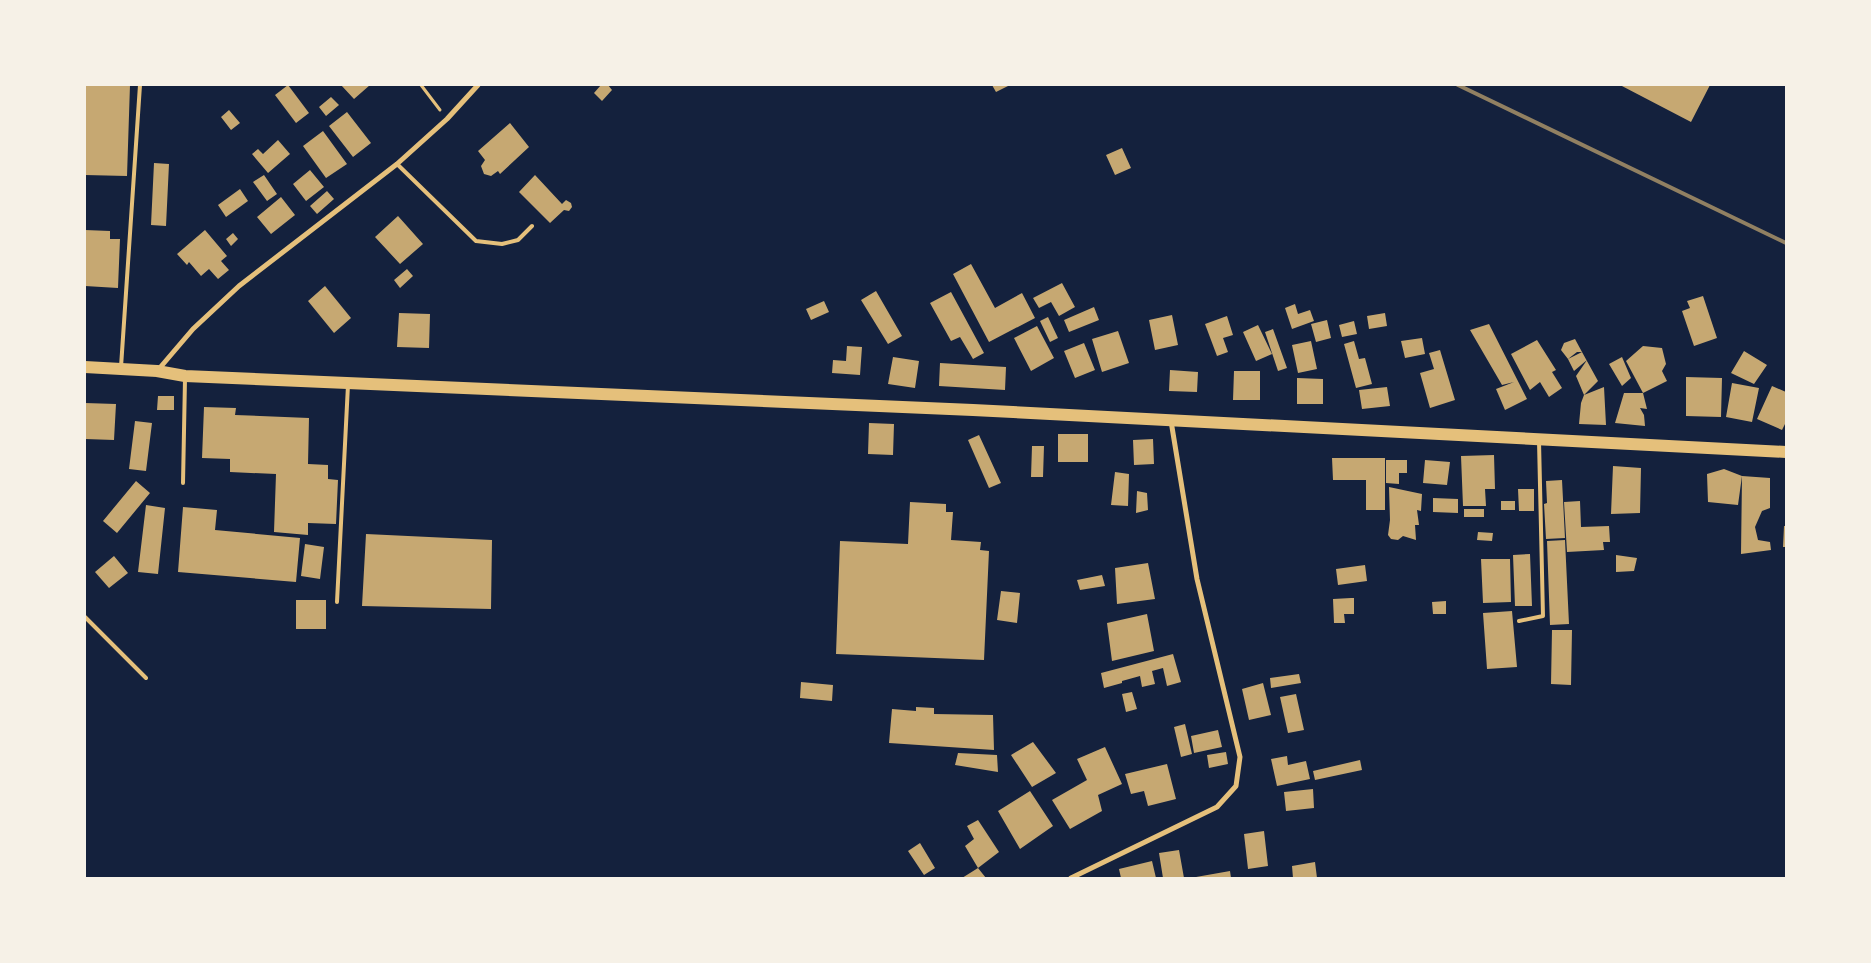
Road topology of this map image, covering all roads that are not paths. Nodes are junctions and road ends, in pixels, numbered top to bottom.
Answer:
1 (140, 85) edge
2 (478, 85) edge
3 (397, 164) junction
4 (532, 226) dead end
5 (85, 367) edge
6 (121, 369) junction
7 (157, 371) junction
8 (185, 376) junction
9 (348, 382) junction
10 (1171, 421) junction
11 (1539, 439) junction
12 (1786, 452) edge
13 (183, 483) dead end
14 (337, 602) dead end
15 (85, 617) edge
16 (1519, 621) dead end
17 (146, 678) dead end
18 (1071, 878) edge

1 - 6 lane
2 - 3 street
3 - 4 lane
3 - 7 street
5 - 6 main road
6 - 7 main road
7 - 8 main road
8 - 9 main road
8 - 13 lane
9 - 10 main road
9 - 14 lane
10 - 11 main road
10 - 18 street
11 - 12 main road
11 - 16 lane
15 - 17 lane

